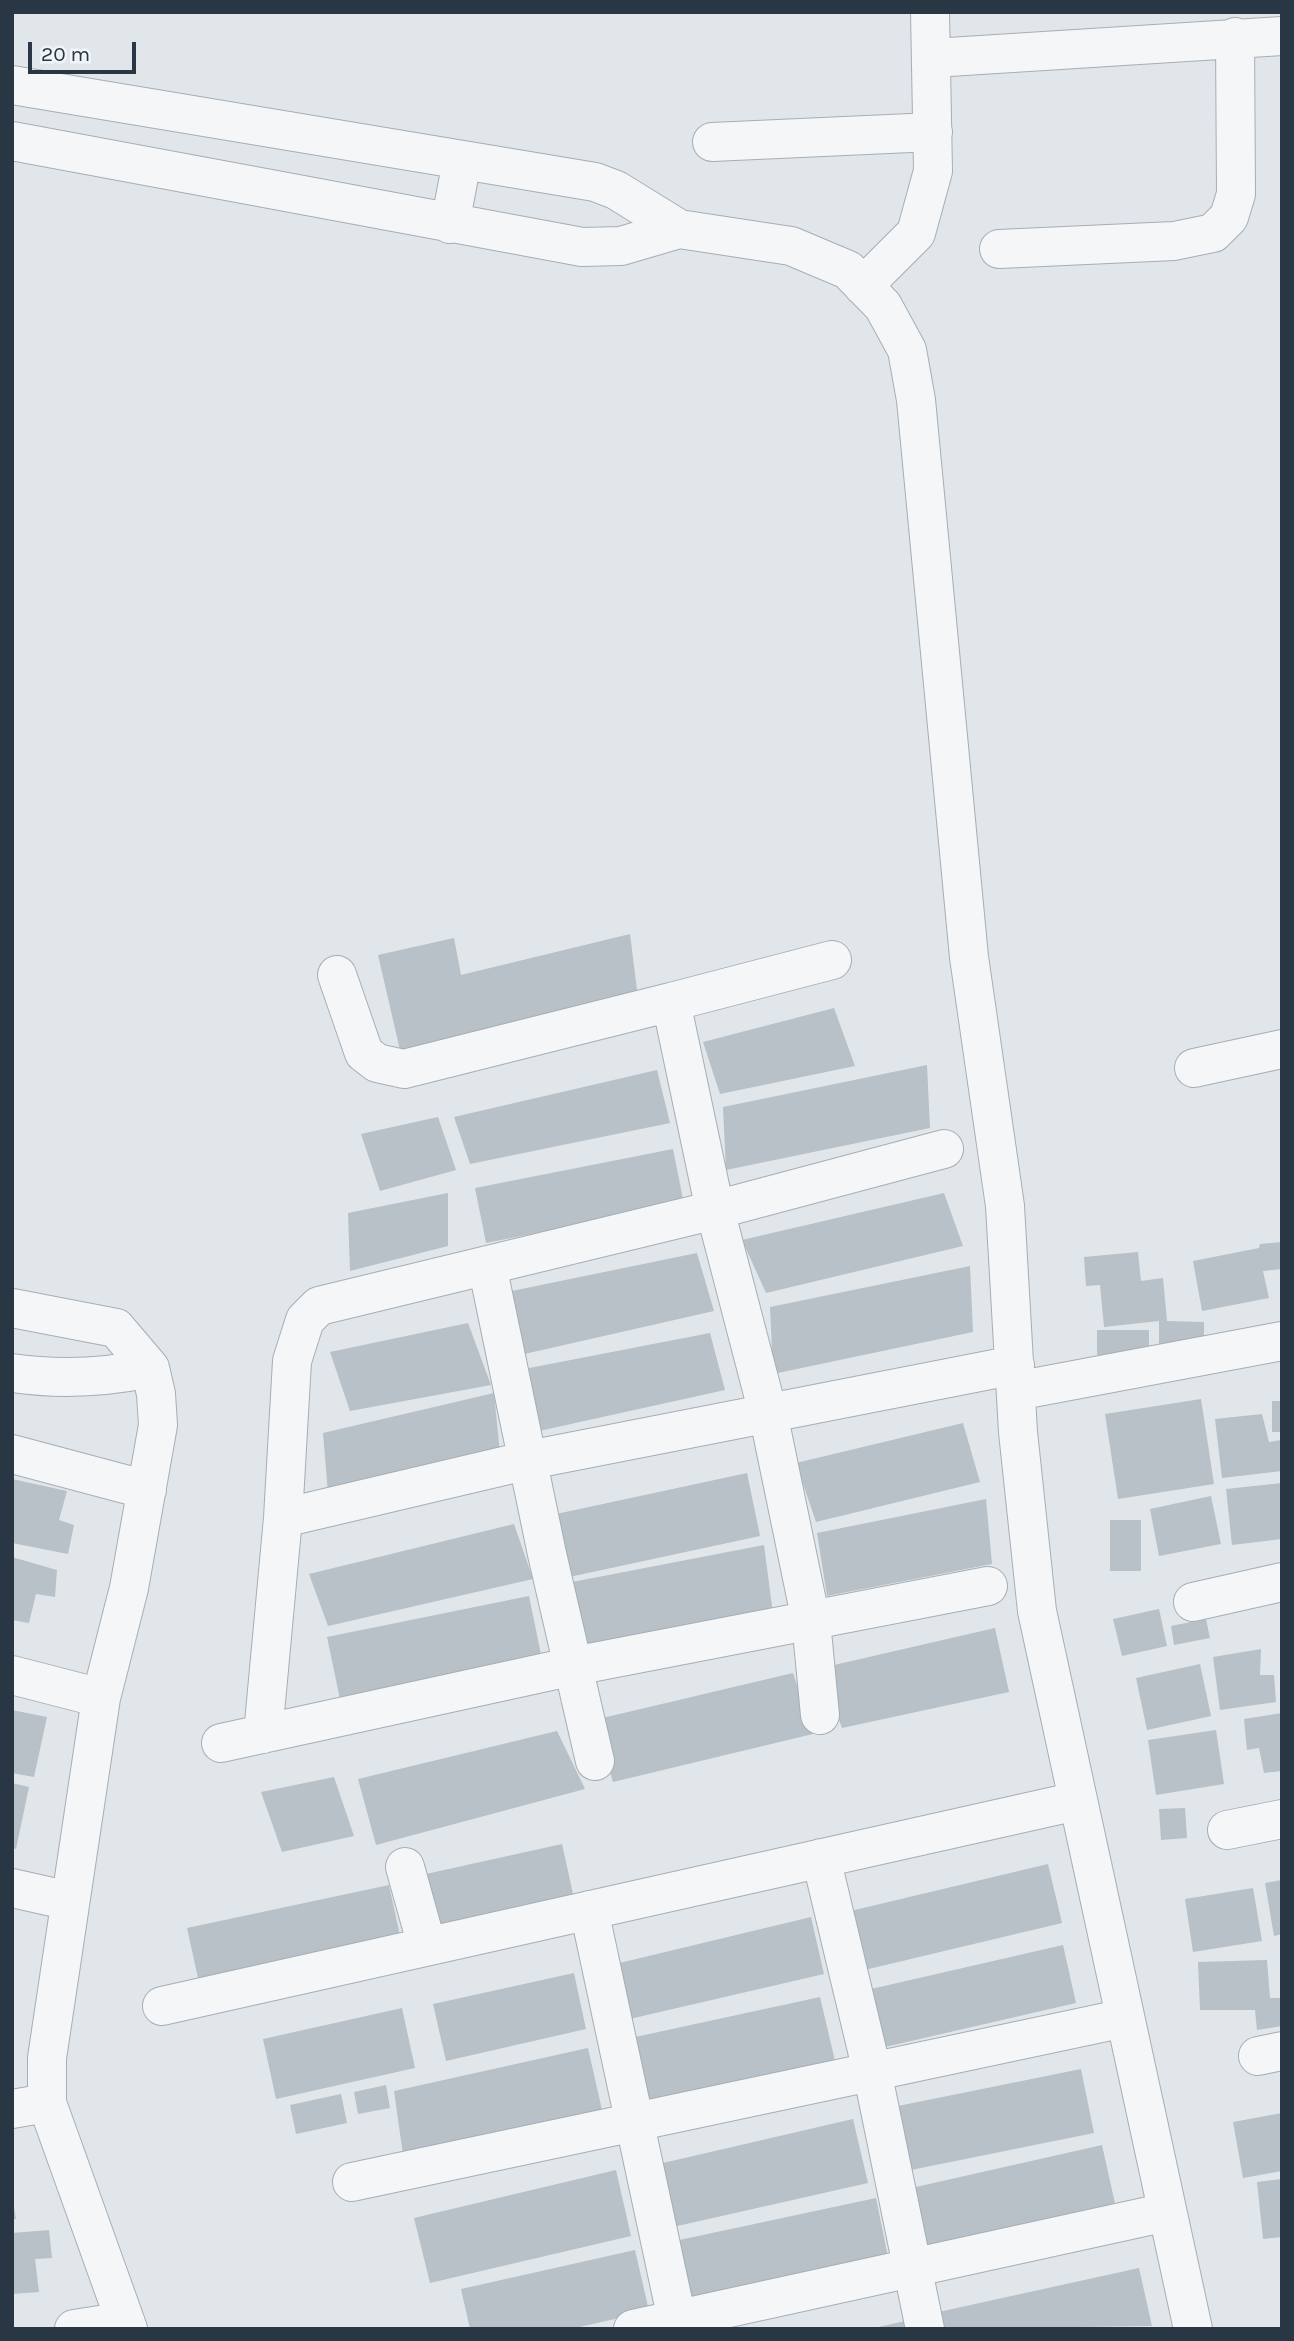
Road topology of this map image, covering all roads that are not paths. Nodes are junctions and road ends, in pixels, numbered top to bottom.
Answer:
1 (930, 12) edge
2 (1218, 29) edge
3 (1282, 36) edge
4 (933, 58) junction
5 (12, 85) edge
6 (933, 132) junction
7 (12, 141) edge
8 (712, 142) dead end
9 (462, 161) junction
10 (450, 224) junction
11 (679, 229) junction
12 (999, 249) dead end
13 (863, 286) junction
14 (832, 960) dead end
15 (337, 975) dead end
16 (671, 1002) junction
17 (1282, 1049) edge
18 (1194, 1068) dead end
19 (944, 1149) dead end
20 (715, 1210) junction
21 (487, 1265) junction
22 (12, 1308) edge
23 (1282, 1341) edge
24 (150, 1368) junction
25 (12, 1373) edge
26 (1015, 1378) junction
27 (768, 1413) junction
28 (12, 1454) edge
29 (529, 1460) junction
30 (147, 1490) junction
31 (283, 1518) junction
32 (1282, 1582) edge
33 (988, 1586) dead end
34 (1193, 1602) dead end
35 (811, 1621) junction
36 (574, 1666) junction
37 (12, 1675) edge
38 (101, 1698) junction
39 (820, 1715) dead end
40 (263, 1734) junction
41 (221, 1744) dead end
42 (595, 1761) dead end
43 (1077, 1801) junction
44 (1282, 1819) edge
45 (1227, 1830) dead end
46 (821, 1858) junction
47 (405, 1867) dead end
48 (12, 1888) edge
49 (70, 1900) junction
50 (589, 1910) junction
51 (427, 1946) junction
52 (162, 2006) dead end
53 (1125, 2018) junction
54 (872, 2071) junction
55 (30, 2106) edge
56 (632, 2123) junction
57 (352, 2182) dead end
58 (1167, 2211) junction
59 (912, 2268) junction
60 (678, 2324) edge
61 (127, 2325) edge
62 (74, 2329) edge
63 (633, 2329) edge
64 (925, 2329) edge
65 (1193, 2329) edge

1 - 4 street
2 - 3 street
2 - 4 street
2 - 12 street
4 - 6 street
5 - 9 street
6 - 8 street
6 - 13 street
7 - 10 street
9 - 10 street
9 - 11 street
10 - 11 street
11 - 13 street
13 - 26 street
14 - 16 street
15 - 16 street
16 - 20 street
17 - 18 street
19 - 20 street
20 - 21 street
20 - 27 street
21 - 29 street
21 - 31 street
22 - 24 street
23 - 26 street
24 - 25 street
24 - 30 street
26 - 27 street
26 - 43 street
27 - 29 street
27 - 35 street
28 - 30 street
29 - 31 street
29 - 36 street
30 - 38 street
31 - 40 street
32 - 34 street
33 - 35 street
35 - 36 street
35 - 39 street
36 - 40 street
36 - 42 street
37 - 38 street
38 - 49 street
40 - 41 street
43 - 46 street
43 - 53 street
44 - 45 street
46 - 50 street
46 - 54 street
47 - 51 street
48 - 49 street
49 - 55 street
50 - 51 street
50 - 56 street
51 - 52 street
53 - 54 street
53 - 58 street
54 - 56 street
54 - 59 street
55 - 61 street
56 - 57 street
56 - 60 street
58 - 59 street
58 - 65 street
59 - 60 street
59 - 64 street
60 - 63 street
61 - 62 street

